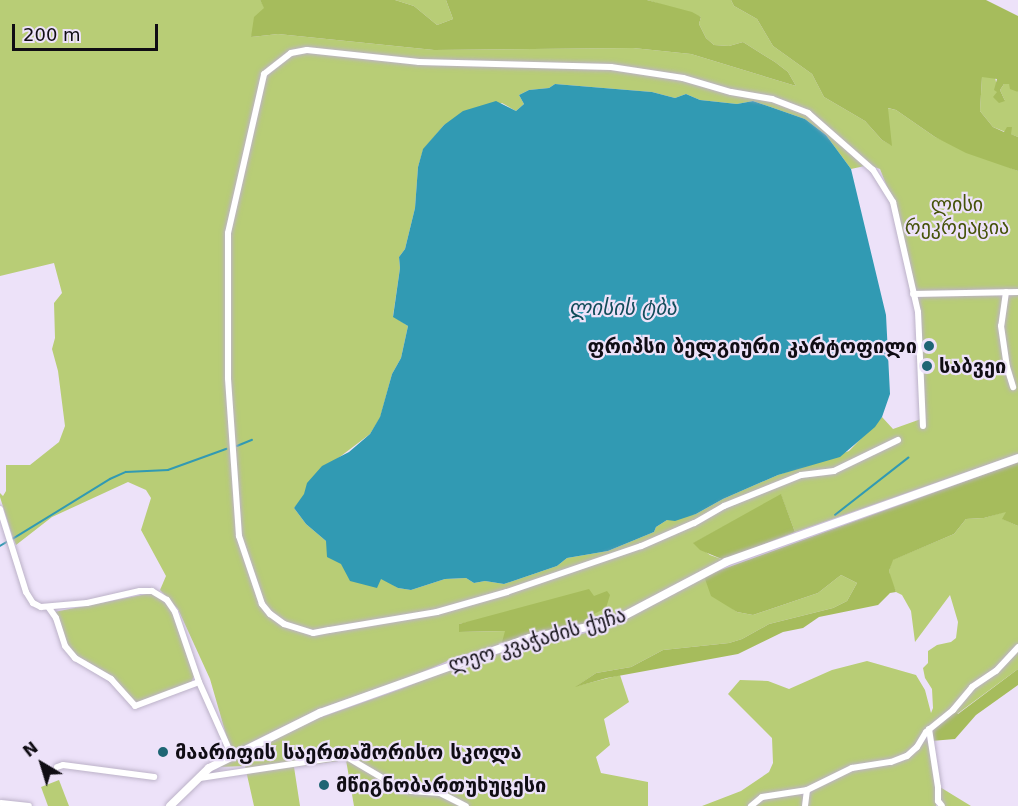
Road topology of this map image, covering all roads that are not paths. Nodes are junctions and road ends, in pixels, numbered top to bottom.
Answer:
1 (1006, 292) junction
2 (1018, 292) edge
3 (914, 294) junction
4 (1013, 387) dead end
5 (923, 426) dead end
6 (898, 440) dead end
7 (1018, 458) edge
8 (0, 509) edge
9 (49, 609) junction
10 (1018, 647) edge
11 (199, 682) junction
12 (929, 729) junction
13 (232, 756) junction
14 (57, 767) dead end
15 (154, 777) dead end
16 (196, 778) junction
17 (807, 790) junction
18 (1, 803) edge
19 (29, 806) edge
20 (170, 806) edge
21 (466, 806) edge
22 (751, 806) edge
23 (805, 806) edge
24 (942, 806) edge

1 - 2 street
1 - 3 street
1 - 4 street
3 - 5 street
3 - 6 street
7 - 13 main road, ლეო კვაჭაძის ქუჩა
8 - 9 street
9 - 11 street
9 - 11 street
10 - 12 street
11 - 13 street
12 - 17 street
12 - 24 street
13 - 16 main road, ლეო კვაჭაძის ქუჩა
14 - 15 street
16 - 20 main road, ლეო კვაჭაძის ქუჩა
16 - 21 street
17 - 22 street
17 - 23 street
18 - 19 street

